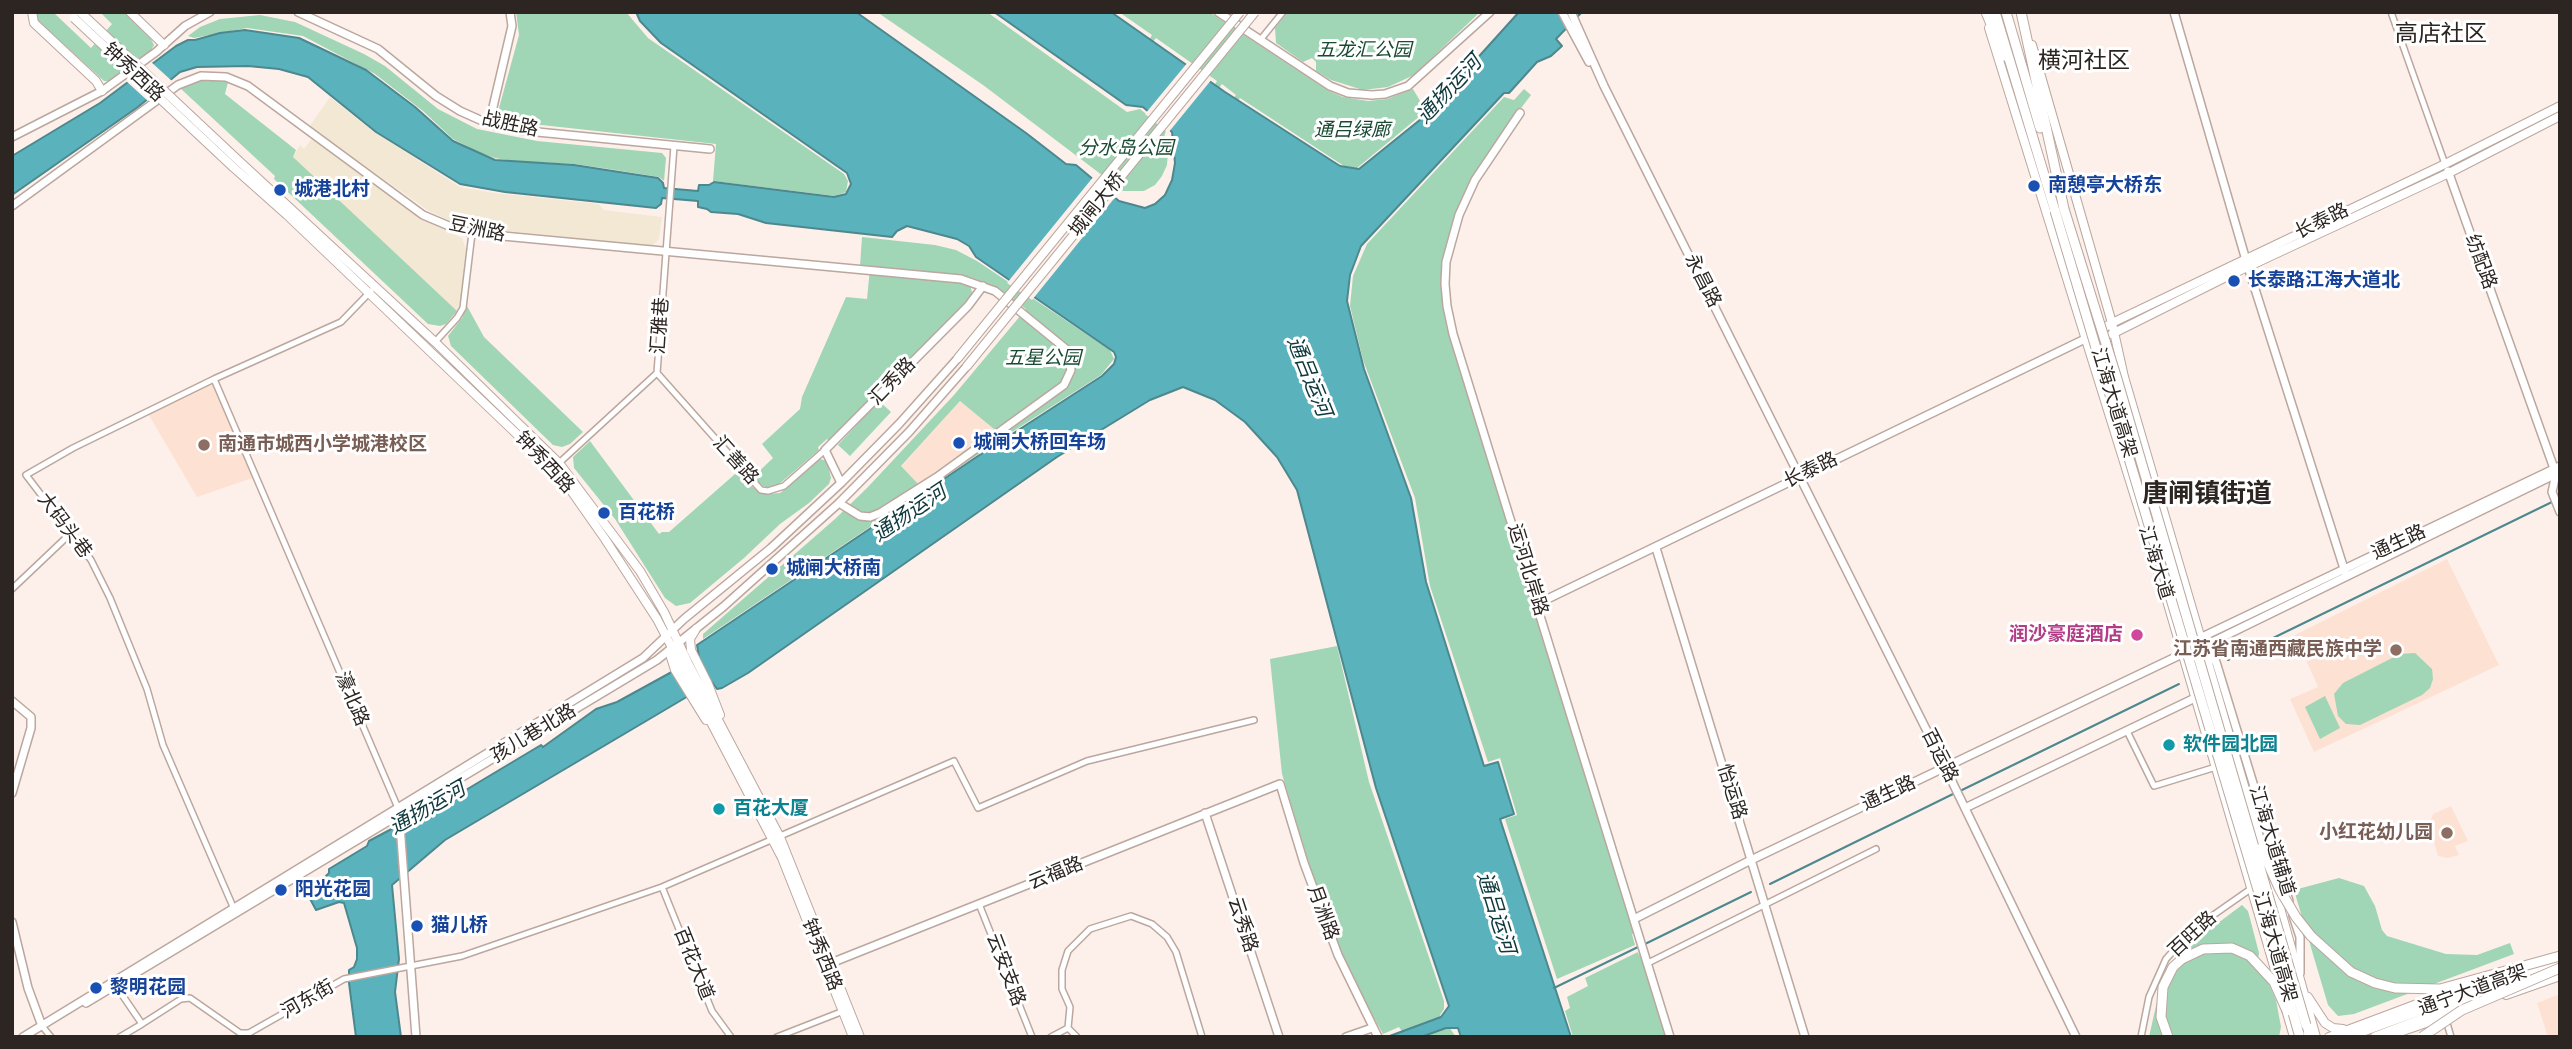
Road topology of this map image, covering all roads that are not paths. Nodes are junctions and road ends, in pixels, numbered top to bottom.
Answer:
1 (32, 12) edge
2 (130, 12) edge
3 (209, 12) edge
4 (298, 12) edge
5 (510, 12) edge
6 (1218, 12) edge
7 (1240, 12) edge
8 (1255, 12) edge
9 (1283, 12) edge
10 (1490, 12) edge
11 (1562, 12) edge
12 (1571, 12) edge
13 (1985, 12) edge
14 (1995, 12) edge
15 (2006, 12) edge
16 (2021, 12) edge
17 (2175, 12) edge
18 (2391, 12) edge
19 (74, 14) edge
20 (1261, 39) junction
21 (164, 45) junction
22 (1604, 86) junction
23 (102, 91) junction
24 (2560, 106) edge
25 (2025, 108) junction
26 (1520, 113) dead end
27 (2560, 116) edge
28 (489, 124) junction
29 (12, 137) edge
30 (674, 146) junction
31 (710, 149) dead end
32 (2447, 168) junction
33 (12, 206) edge
34 (2061, 207) junction
35 (472, 233) junction
36 (667, 252) junction
37 (2247, 263) junction
38 (983, 286) junction
39 (372, 289) junction
40 (2112, 323) junction
41 (2114, 334) junction
42 (2085, 339) junction
43 (435, 342) junction
44 (958, 358) joint
45 (967, 366) joint
46 (657, 373) junction
47 (214, 379) junction
48 (825, 450) junction
49 (559, 463) junction
50 (2557, 470) edge
51 (1799, 477) junction
52 (841, 483) junction
53 (839, 503) junction
54 (2560, 512) edge
55 (71, 533) junction
56 (1657, 548) junction
57 (2344, 573) junction
58 (12, 589) edge
59 (1537, 604) junction
60 (673, 629) junction
61 (696, 629) junction
62 (679, 643) junction
63 (2201, 643) junction
64 (668, 645) junction
65 (2182, 654) junction
66 (685, 665) junction
67 (698, 690) junction
68 (2209, 693) junction
69 (2195, 698) junction
70 (12, 701) edge
71 (1254, 720) dead end
72 (2127, 731) junction
73 (721, 733) junction
74 (1945, 767) junction
75 (2216, 767) junction
76 (1280, 784) joint
77 (12, 793) edge
78 (1965, 808) junction
79 (1205, 813) junction
80 (400, 814) junction
81 (776, 839) junction
82 (1876, 849) dead end
83 (1751, 860) junction
84 (662, 887) junction
85 (2252, 888) junction
86 (979, 904) junction
87 (1766, 904) junction
88 (234, 909) junction
89 (1634, 919) junction
90 (12, 922) edge
91 (2560, 956) edge
92 (1647, 960) junction
93 (831, 963) junction
94 (412, 966) junction
95 (2560, 968) edge
96 (2560, 976) edge
97 (114, 983) junction
98 (2301, 983) junction
99 (846, 1010) junction
100 (2445, 1016) junction
101 (2289, 1017) junction
102 (142, 1024) junction
103 (42, 1026) junction
104 (1068, 1028) junction
105 (1372, 1028) junction
106 (2358, 1029) junction
107 (2297, 1036) edge
108 (2390, 1036) edge
109 (23, 1037) edge
110 (51, 1037) edge
111 (120, 1037) edge
112 (416, 1037) edge
113 (731, 1037) edge
114 (777, 1037) edge
115 (853, 1037) edge
116 (860, 1037) edge
117 (1032, 1037) edge
118 (1051, 1037) edge
119 (1077, 1037) edge
120 (1202, 1037) edge
121 (1279, 1037) edge
122 (1346, 1037) edge
123 (1378, 1037) edge
124 (1670, 1037) edge
125 (1805, 1037) edge
126 (2076, 1037) edge
127 (2141, 1037) edge
128 (2168, 1037) edge
129 (2287, 1037) edge
130 (2309, 1037) edge
131 (2316, 1037) edge
132 (2329, 1037) edge
133 (2340, 1037) edge
134 (2347, 1037) edge
135 (2375, 1037) edge
136 (2422, 1037) edge
137 (2451, 1037) edge

1 - 23 main road
2 - 21 main road
3 - 21 street
4 - 28 street, 战胜路
5 - 28 street
6 - 20 street
7 - 44 main road, 城闸大桥, bridge
8 - 45 main road, 城闸大桥, bridge
9 - 20 street
10 - 20 street
11 - 22 street
12 - 22 street
13 - 25 highway
13 - 42 main road, 江海大道
14 - 25 highway, 江海大道高架
15 - 34 highway, 江海大道高架
16 - 34 highway
16 - 40 main road, 江海大道
17 - 37 street
18 - 32 street, 纺配路
19 - 39 main road, 钟秀西路, bridge
21 - 23 street
22 - 51 street, 永昌路
23 - 29 street
24 - 32 main road, 长泰路
25 - 34 highway, 江海大道高架
26 - 59 street, 运河北岸路
27 - 32 main road, 长泰路
28 - 30 street, 战胜路
30 - 31 street, 战胜路
30 - 36 street, 汇雅巷
32 - 37 main road, 长泰路
32 - 50 street, 纺配路
33 - 35 street, 豆洲路
34 - 68 highway, 江海大道高架, bridge
34 - 107 highway, 江海大道高架, bridge
35 - 36 street, 豆洲路
35 - 43 street
36 - 38 street, 豆洲路
36 - 46 street, 汇雅巷
37 - 40 main road, 长泰路
37 - 41 main road, 长泰路
37 - 57 street
38 - 48 street, 汇秀路
38 - 53 street, 豆洲路
39 - 43 main road, 钟秀西路
39 - 47 street, 大码头巷
39 - 64 main road, 钟秀西路
40 - 41 main road, 江海大道
40 - 42 main road, 长泰路
41 - 42 main road, 长泰路
41 - 63 main road, 江海大道
42 - 51 street, 长泰路
42 - 65 main road, 江海大道
43 - 49 main road, 钟秀西路
44 - 52 street, 孩儿巷北路
45 - 53 street, 孩儿巷北路
46 - 48 street, 汇善路
46 - 49 street, 汇雅巷
47 - 55 street, 大码头巷
47 - 80 street, 濠北路
48 - 52 street
49 - 60 main road, 钟秀西路
50 - 54 street, 纺配路
50 - 57 street, 通生路
51 - 56 street, 长泰路
51 - 74 street, 百运路
52 - 60 street, 孩儿巷北路
53 - 61 street, 孩儿巷北路
55 - 58 street
55 - 88 street, 大码头巷
56 - 59 street, 长泰路
56 - 83 street, 怡运路
57 - 63 street, 通生路
59 - 89 street, 运河北岸路
60 - 62 main road, 钟秀西路
60 - 64 street, 孩儿巷北路
61 - 62 street, 孩儿巷北路
61 - 66 main road
62 - 64 street, 孩儿巷北路
62 - 66 main road, 钟秀西路
63 - 98 main road, 江海大道
63 - 98 street, 江海大道辅道
64 - 66 main road, 钟秀西路
64 - 80 street, 孩儿巷北路
64 - 80 street, 孩儿巷北路
65 - 69 main road, 江海大道
65 - 74 street, 通生路
66 - 67 main road, 钟秀西路
66 - 67 main road
67 - 73 main road, 钟秀西路
67 - 73 main road
68 - 91 highway, bridge
68 - 130 highway, 江海大道高架, bridge
69 - 72 street
69 - 75 main road, 江海大道
70 - 77 street
71 - 81 street, 河东街
72 - 75 street
72 - 78 street
73 - 81 main road, 钟秀西路
74 - 78 street, 百运路
74 - 83 street, 通生路
75 - 85 main road, 江海大道
76 - 79 street, 云福路
76 - 105 street, 月洲路
78 - 126 street, 百运路
79 - 86 street, 云福路
79 - 121 street, 云秀路
80 - 88 street, 孩儿巷北路
80 - 94 street, 濠北路
80 - 97 street, 孩儿巷北路
81 - 84 street, 河东街
81 - 93 main road, 钟秀西路
81 - 99 main road, 钟秀西路
82 - 87 street
83 - 87 street, 怡运路
83 - 89 street, 通生路
84 - 94 street, 河东街
84 - 113 street, 百花大道
85 - 101 main road, 江海大道
85 - 127 street, 百旺路
86 - 93 street, 云福路
86 - 117 street, 云安支路
87 - 92 street
87 - 125 street, 怡运路
88 - 97 street, 孩儿巷北路
89 - 92 street, 运河北岸路
90 - 103 street
91 - 106 highway, 通宁大道高架, bridge
92 - 124 street, 运河北岸路
93 - 99 main road, 钟秀西路
94 - 102 street, 河东街
94 - 112 street, 濠北路
95 - 135 highway, 通宁大道高架, bridge
95 - 136 highway, bridge
96 - 100 main road
97 - 102 street
97 - 103 street, 孩儿巷北路
98 - 106 main road
98 - 131 main road, 江海大道
99 - 114 street
99 - 115 main road, 钟秀西路
99 - 116 main road, 钟秀西路
100 - 108 main road
100 - 137 street
101 - 107 main road, 江海大道
101 - 129 main road
102 - 111 street
103 - 109 street, 孩儿巷北路
103 - 110 street
104 - 118 street
104 - 119 street
104 - 120 street
105 - 122 street
105 - 123 street, 月洲路
106 - 132 main road
106 - 133 highway
106 - 134 highway, 通宁大道高架
107 - 128 highway, bridge

